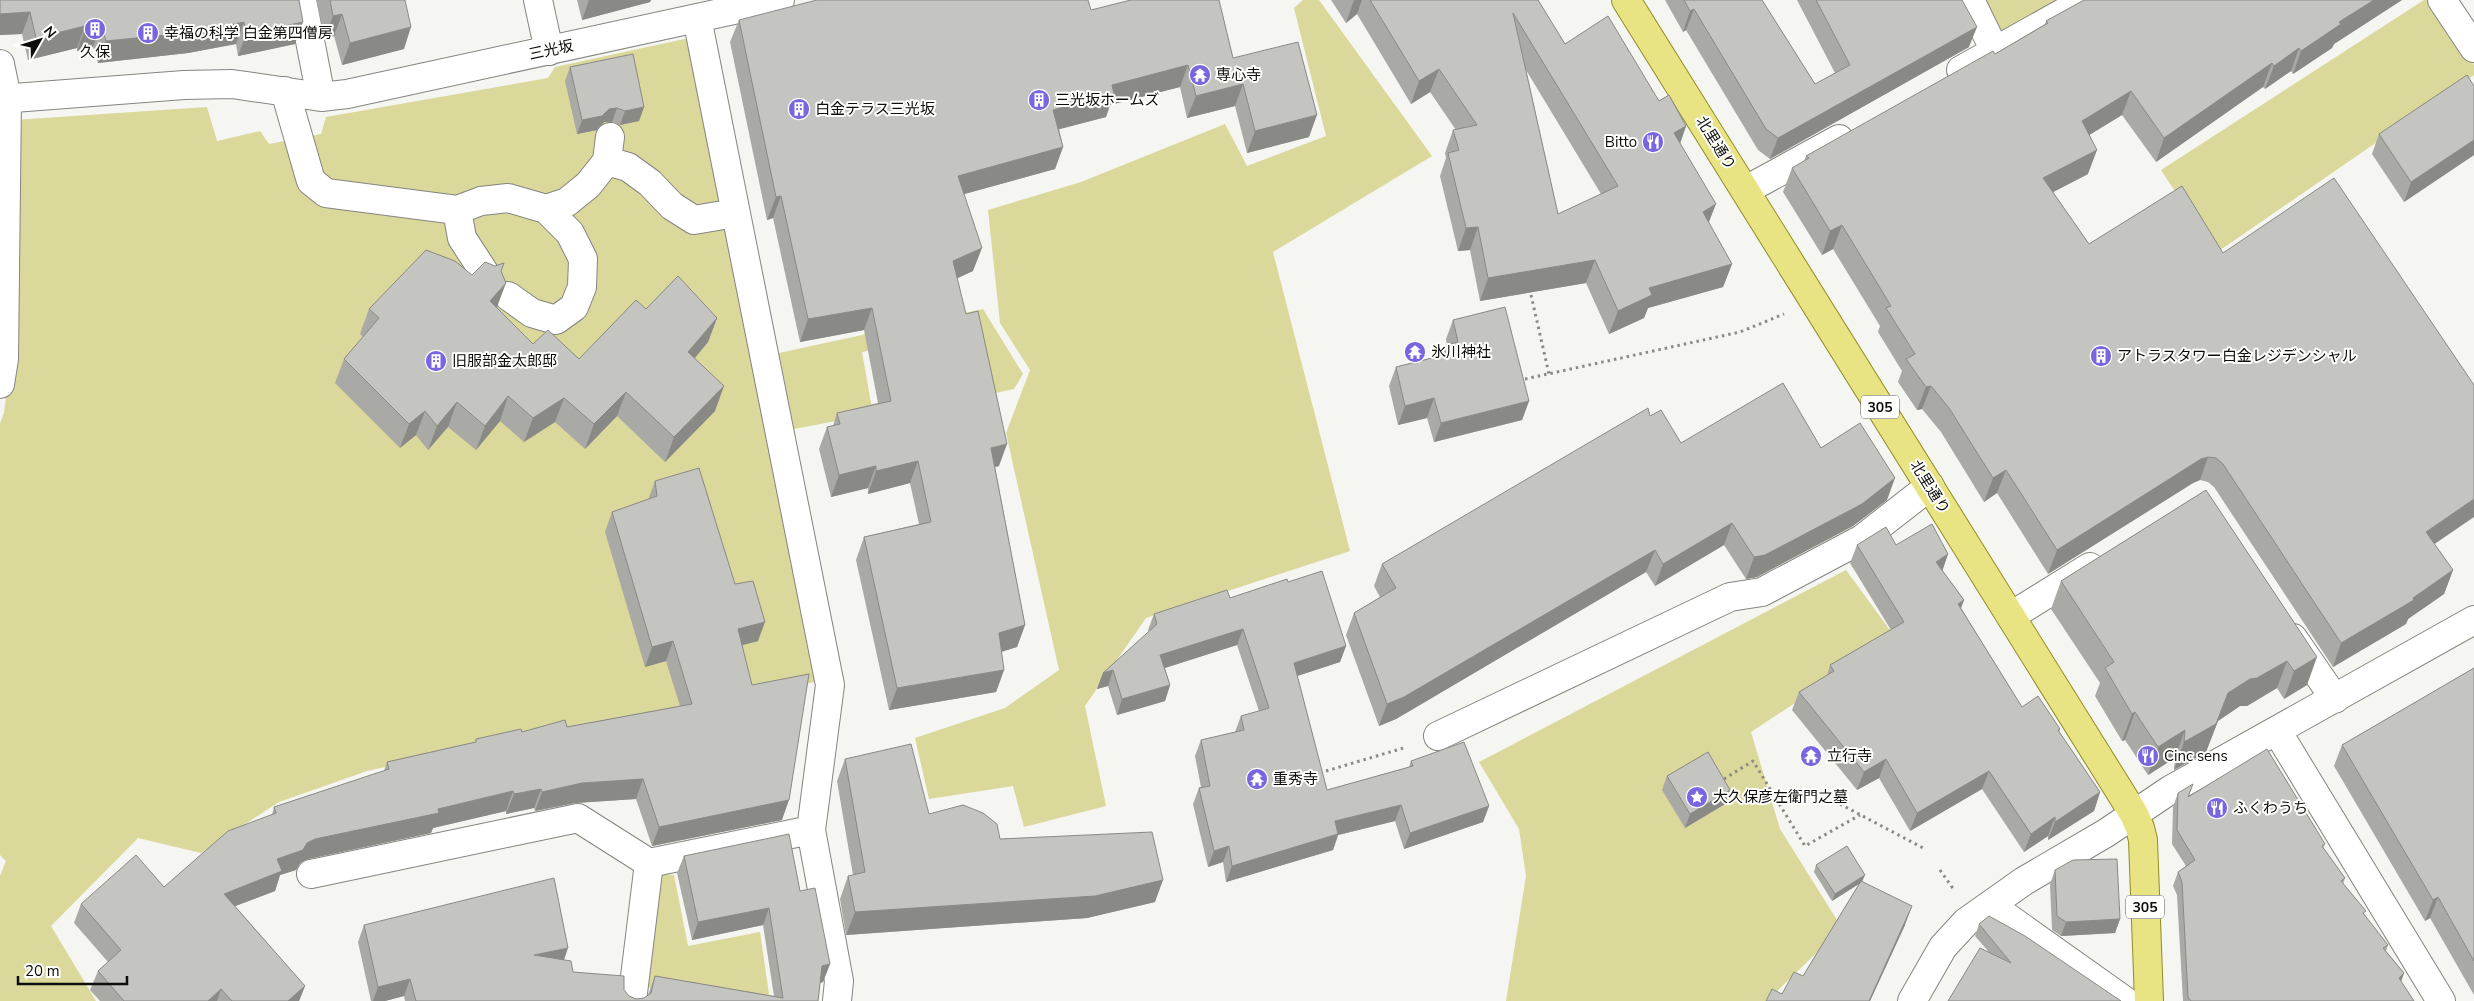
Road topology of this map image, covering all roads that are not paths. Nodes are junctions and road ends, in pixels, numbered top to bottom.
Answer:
1 (302, 0) edge
2 (538, 0) edge
3 (780, 0) edge
4 (1626, 0) edge
5 (1970, 0) edge
6 (2086, 0) edge
7 (2442, 0) edge
8 (697, 18) junction
9 (2474, 48) edge
10 (549, 51) junction
11 (1995, 51) junction
12 (0, 64) edge
13 (1943, 80) edge
14 (285, 92) junction
15 (321, 97) junction
16 (4, 98) edge
17 (1864, 124) edge
18 (1746, 190) junction
19 (546, 209) junction
20 (456, 210) junction
21 (735, 212) junction
22 (486, 275) edge
23 (508, 296) dead end
24 (0, 384) edge
25 (1930, 486) junction
26 (2108, 555) edge
27 (2011, 616) junction
28 (2280, 618) edge
29 (2474, 620) edge
30 (2335, 699) junction
31 (2276, 731) junction
32 (1425, 740) road end
33 (2134, 814) junction
34 (811, 830) junction
35 (649, 863) junction
36 (311, 874) dead end
37 (1990, 905) junction
38 (632, 1001) edge
39 (837, 1001) edge
40 (1912, 1001) edge
41 (2126, 1001) edge
42 (2149, 1001) edge
43 (2441, 1001) edge

1 - 15 street
2 - 10 street
3 - 8 street, 三光坂
4 - 18 main road, 北里通り / 305
5 - 11 street
6 - 11 street
7 - 9 street
8 - 10 street, 三光坂
8 - 21 street
10 - 15 street, 三光坂
11 - 13 street
12 - 16 street
14 - 15 street, 三光坂
14 - 16 street, 三光坂
14 - 20 street
16 - 24 street
17 - 18 street
18 - 25 main road, 北里通り / 305
19 - 20 street
19 - 21 street
19 - 23 street
20 - 22 street
21 - 34 street
25 - 27 main road, 北里通り / 305
25 - 32 street
26 - 27 street
27 - 33 main road, 北里通り / 305
28 - 30 street
29 - 30 street
30 - 31 street
31 - 33 street
31 - 43 street
33 - 37 street
33 - 42 main road, 北里通り / 305
34 - 35 street
34 - 39 street
35 - 36 street
35 - 38 street
37 - 40 street
37 - 41 street

